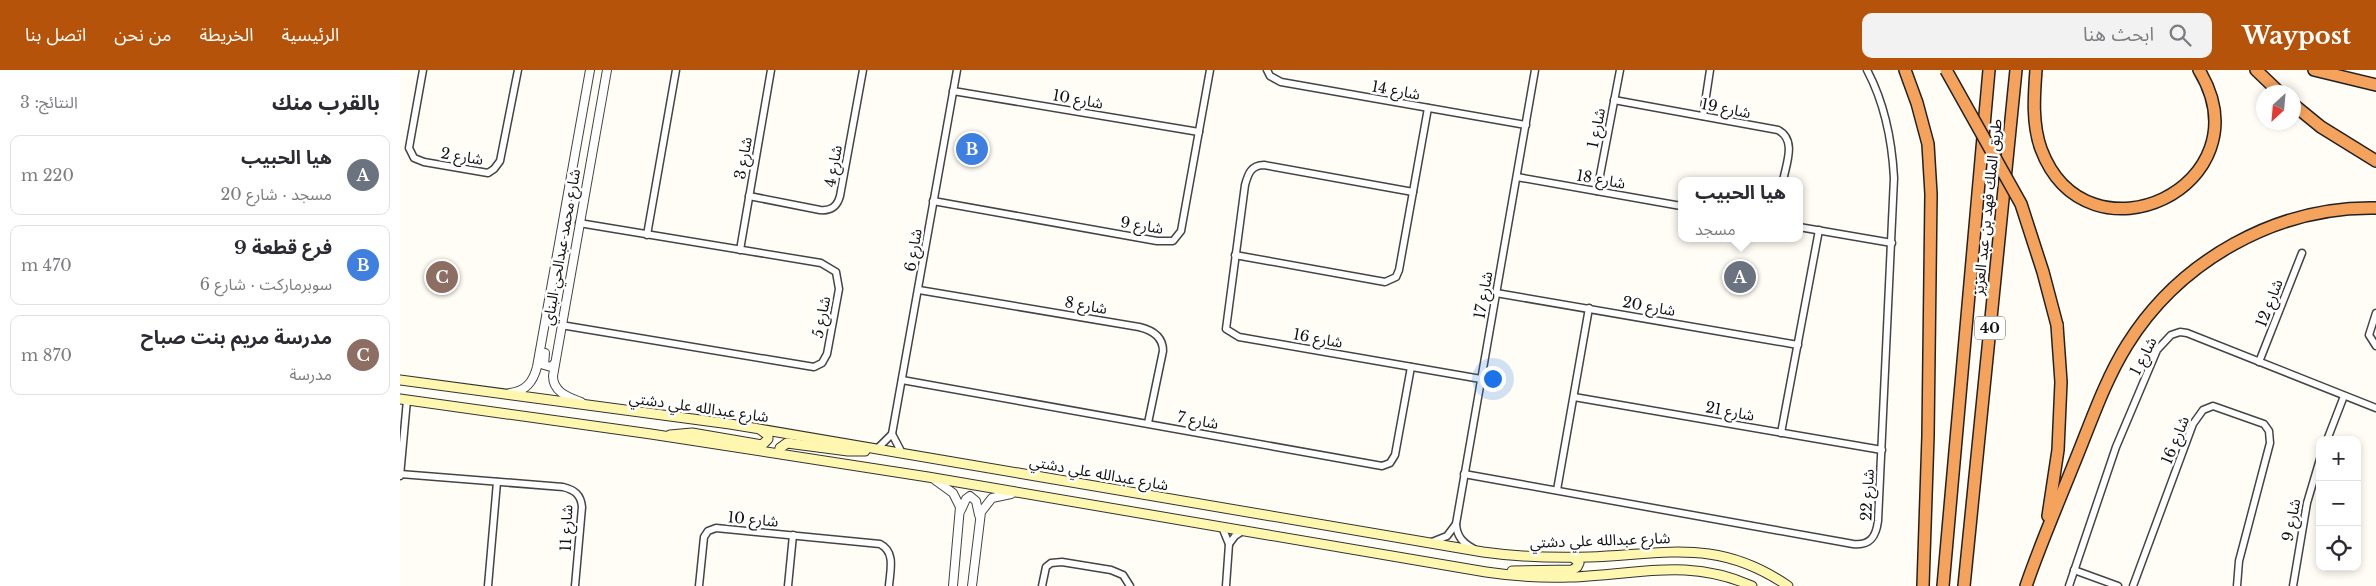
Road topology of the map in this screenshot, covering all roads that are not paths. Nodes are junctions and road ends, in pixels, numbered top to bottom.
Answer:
1 (423, 70) edge
2 (518, 70) edge
3 (590, 70) edge
4 (605, 70) edge
5 (676, 70) edge
6 (771, 70) edge
7 (861, 70) edge
8 (957, 70) edge
9 (1210, 70) edge
10 (1267, 70) edge
11 (1535, 70) edge
12 (1620, 70) edge
13 (1710, 70) edge
14 (1867, 70) edge
15 (1904, 70) edge
16 (1946, 70) edge
17 (1989, 70) edge
18 (2016, 70) edge
19 (2036, 70) edge
20 (2199, 70) edge
21 (2256, 70) edge
22 (2314, 70) edge
23 (2340, 70) edge
24 (2376, 83) edge
25 (2272, 85) edge
26 (953, 91) junction
27 (1614, 100) junction
28 (1428, 108) junction
29 (2301, 111) edge
30 (1703, 116) junction
31 (1526, 125) junction
32 (1199, 132) junction
33 (2376, 161) edge
34 (1517, 177) junction
35 (1784, 177) edge
36 (1597, 191) junction
37 (1413, 192) junction
38 (750, 196) junction
39 (934, 201) junction
40 (1678, 205) edge
41 (2376, 208) edge
42 (579, 224) junction
43 (1803, 228) edge
44 (1818, 230) junction
45 (647, 235) junction
46 (1892, 243) junction
47 (740, 250) junction
48 (2302, 253) dead end
49 (1235, 255) junction
50 (556, 259) junction
51 (919, 290) junction
52 (1496, 293) junction
53 (1589, 308) junction
54 (2376, 313) edge
55 (561, 325) junction
56 (1798, 345) junction
57 (2376, 346) edge
58 (2260, 362) junction
59 (554, 364) junction
60 (1411, 367) junction
61 (1481, 379) junction
62 (400, 380) edge
63 (902, 380) junction
64 (500, 393) junction
65 (2344, 396) junction
66 (1574, 397) junction
67 (403, 400) edge
68 (592, 406) junction
69 (2376, 408) edge
70 (1148, 423) junction
71 (760, 430) junction
72 (1781, 432) junction
73 (892, 434) junction
74 (664, 436) junction
75 (2329, 436) edge
76 (877, 449) junction
77 (1882, 450) junction
78 (779, 453) junction
79 (902, 453) junction
80 (2316, 473) edge
81 (1464, 474) junction
82 (400, 475) edge
83 (928, 477) junction
84 (497, 482) junction
85 (1557, 490) junction
86 (1021, 494) junction
87 (960, 514) junction
88 (979, 515) junction
89 (1456, 524) junction
90 (1221, 526) junction
91 (1244, 530) junction
92 (793, 535) junction
93 (1423, 542) junction
94 (1229, 544) junction
95 (1483, 552) junction
96 (1572, 557) junction
97 (2034, 563) junction
98 (2074, 570) junction
99 (1502, 574) junction
100 (488, 586) edge
101 (575, 586) edge
102 (699, 586) edge
103 (788, 586) edge
104 (889, 586) edge
105 (953, 586) edge
106 (972, 586) edge
107 (1042, 586) edge
108 (1130, 586) edge
109 (1226, 586) edge
110 (1752, 586) edge
111 (1788, 586) edge
112 (1923, 586) edge
113 (1942, 586) edge
114 (1964, 586) edge
115 (2026, 586) edge
116 (2069, 586) edge
117 (2118, 586) edge
118 (2133, 586) edge
119 (2237, 586) edge
120 (2293, 586) edge

1 - 2 street, شارع 2
3 - 50 street, شارع محمد عبدالحي البناي
4 - 42 street, شارع محمد عبدالحي البناي
5 - 45 street
6 - 38 street, شارع 3
7 - 38 street, شارع 4
8 - 26 street, شارع 6
9 - 32 street, شارع 9
10 - 28 street, شارع 14
11 - 31 street, شارع 17
12 - 27 street, شارع 1
13 - 30 street
14 - 46 street, شارع 22
15 - 112 highway
16 - 97 highway, bridge
17 - 113 highway, طريق الملك فهد بن عبد العزيز / 40
18 - 114 highway, طريق الملك فهد بن عبد العزيز / 40
19 - 20 highway
21 - 25 highway
22 - 24 highway
23 - 24 highway
26 - 32 street, شارع 10
26 - 39 street, شارع 6
27 - 30 street, شارع 19
27 - 36 street, شارع 1
28 - 31 street, شارع 14
28 - 37 street
29 - 33 highway
30 - 35 street, شارع 19
31 - 34 street, شارع 17
32 - 39 street, شارع 9
34 - 36 street, شارع 18
34 - 52 street, شارع 17
36 - 40 street, شارع 18
37 - 49 street
37 - 49 street, شارع 16
38 - 47 street, شارع 3
39 - 51 street, شارع 6
41 - 97 highway
42 - 45 street, شارع 5
42 - 55 street, شارع محمد عبدالحي البناي
43 - 44 street
44 - 46 street
44 - 56 street
45 - 47 street, شارع 5
46 - 77 street, شارع 22
47 - 55 street, شارع 5
48 - 58 street, شارع 12
49 - 60 street, شارع 16
50 - 59 street
50 - 64 street, شارع محمد عبدالحي البناي
51 - 63 street, شارع 6
51 - 70 street, شارع 8
52 - 53 street, شارع 20
52 - 61 street, شارع 17
53 - 56 street, شارع 20
53 - 66 street
54 - 57 street
55 - 59 street, شارع محمد عبدالحي البناي
56 - 72 street
58 - 65 street, شارع 1
58 - 98 street, شارع 1
59 - 68 street, شارع محمد عبدالحي البناي
60 - 61 street, شارع 16
60 - 70 street, شارع 7
61 - 81 street, شارع 17
62 - 64 main road, شارع عبدالله علي دشتي
63 - 70 street, شارع 7
63 - 73 street, شارع 6
64 - 68 main road, شارع عبدالله علي دشتي
65 - 69 street, شارع 1
65 - 75 street
66 - 72 street, شارع 21
66 - 85 street
67 - 74 main road, شارع عبدالله علي دشتي
67 - 82 street
68 - 71 main road, شارع عبدالله علي دشتي
71 - 74 main road
71 - 76 main road, شارع عبدالله علي دشتي
72 - 77 street, شارع 21
73 - 76 street
73 - 79 street
74 - 78 main road, شارع عبدالله علي دشتي
76 - 78 main road
76 - 79 main road, شارع عبدالله علي دشتي
77 - 85 street, شارع 22
78 - 83 main road, شارع عبدالله علي دشتي
79 - 93 main road, شارع عبدالله علي دشتي
80 - 120 street, شارع 9
81 - 85 street, شارع 22
81 - 89 street, شارع 17
82 - 84 street, شارع 11
83 - 86 main road, شارع عبدالله علي دشتي
83 - 87 street
84 - 100 street
84 - 101 street, شارع 11
86 - 88 street
86 - 90 main road, شارع عبدالله علي دشتي
87 - 88 street
87 - 105 street
88 - 106 street
89 - 93 street
89 - 95 street
90 - 91 main road, شارع عبدالله علي دشتي
90 - 94 street
91 - 94 street
91 - 99 main road, شارع عبدالله علي دشتي
92 - 102 street, شارع 10
92 - 103 street, شارع 10
92 - 104 street, شارع 10
93 - 95 main road, شارع عبدالله علي دشتي
94 - 109 street
95 - 96 main road, شارع عبدالله علي دشتي
96 - 99 main road
96 - 111 main road, شارع عبدالله علي دشتي
97 - 115 highway
98 - 116 street, شارع 1
98 - 117 street
99 - 110 main road, شارع عبدالله علي دشتي
107 - 108 street
118 - 119 street, شارع 16

